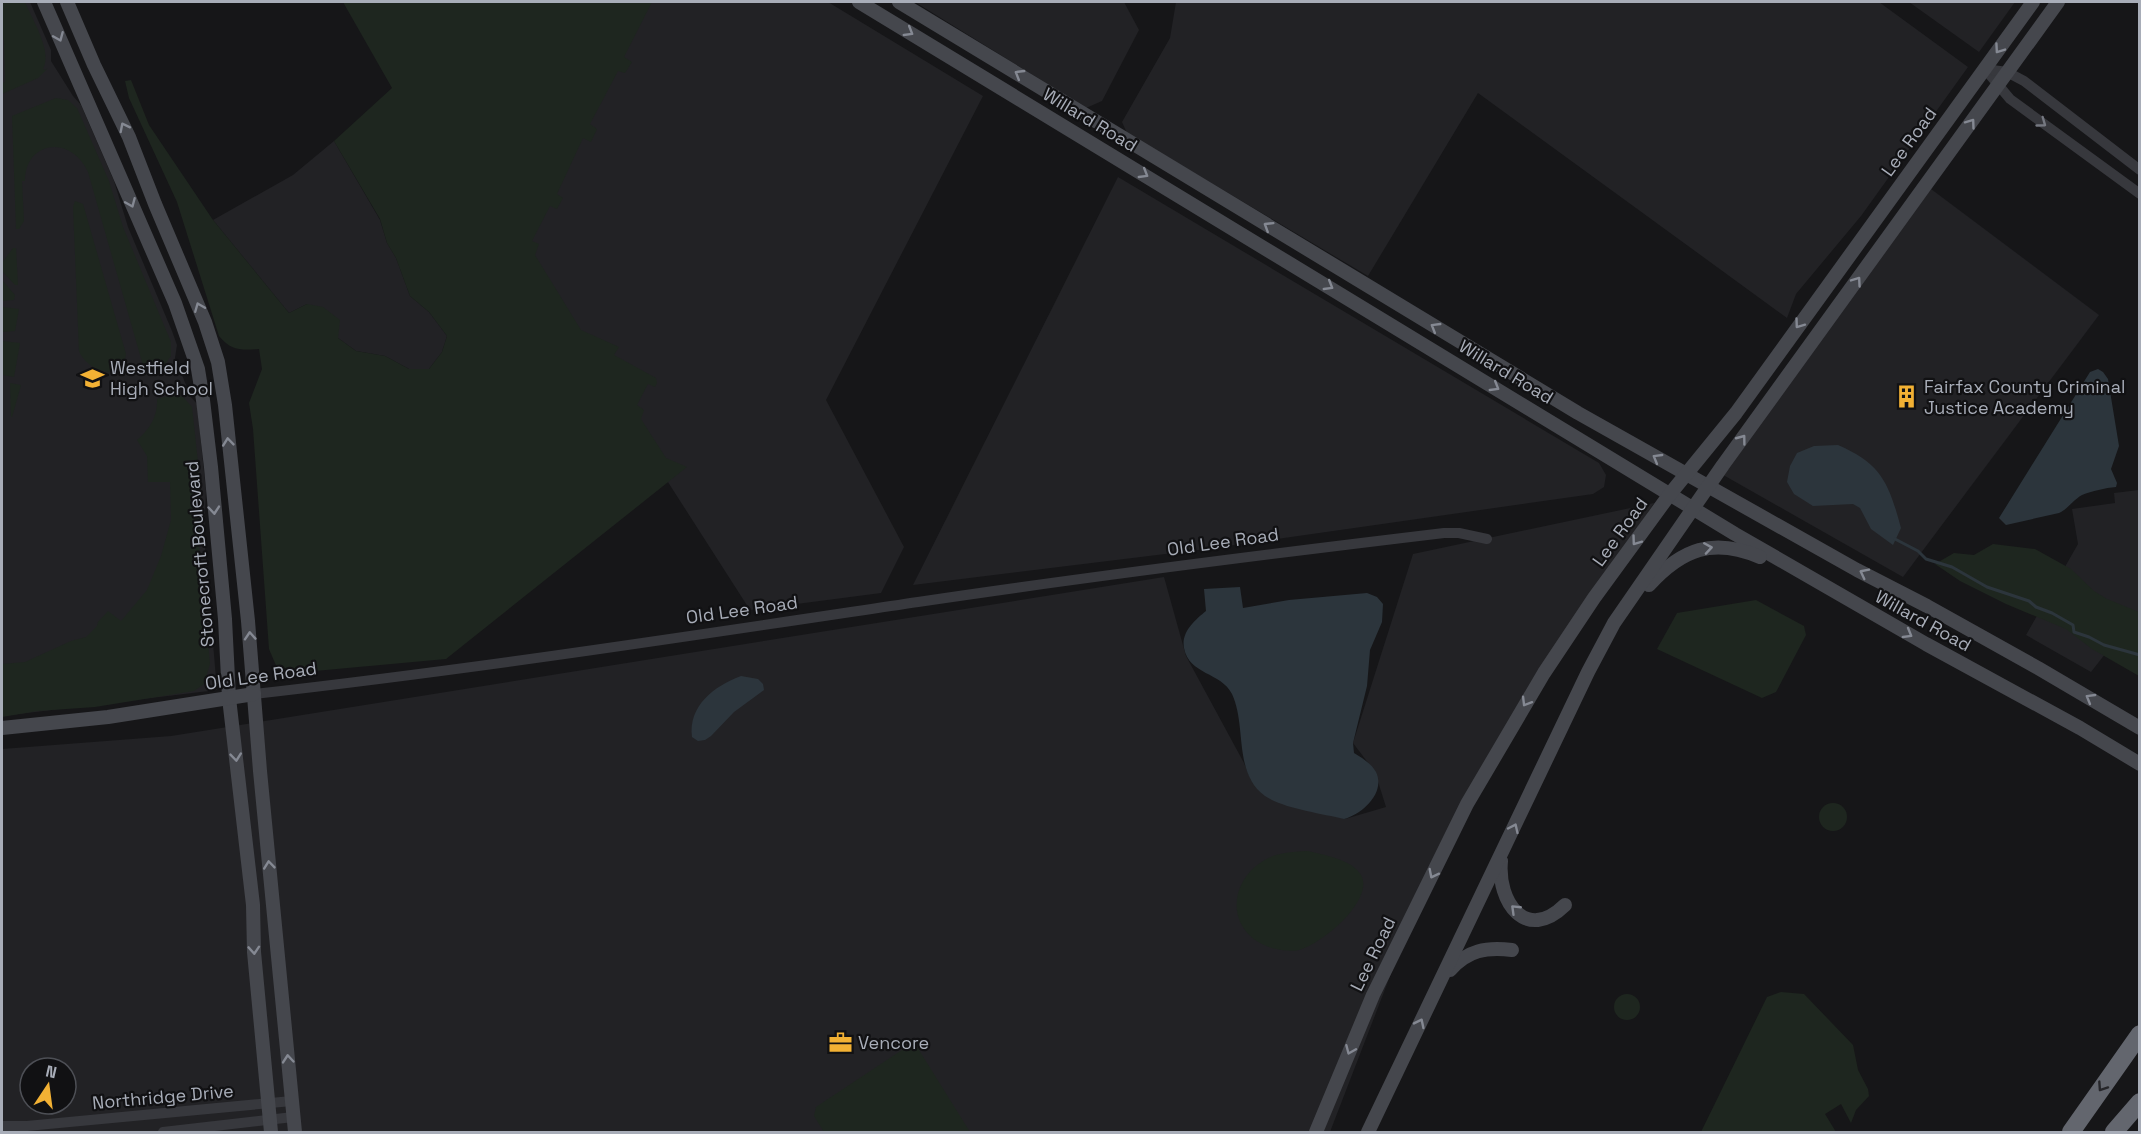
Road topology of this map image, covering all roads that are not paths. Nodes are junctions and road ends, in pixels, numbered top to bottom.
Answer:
1 (44, 2) edge
2 (67, 2) edge
3 (859, 2) edge
4 (899, 2) edge
5 (2033, 2) edge
6 (2058, 2) edge
7 (1985, 69) junction
8 (2007, 72) junction
9 (1998, 86) junction
10 (2139, 170) edge
11 (2139, 194) edge
12 (1685, 474) junction
13 (1708, 487) junction
14 (1670, 494) junction
15 (1694, 509) junction
16 (1487, 539) dead end
17 (1816, 581) junction
18 (1605, 640) junction
19 (254, 694) junction
20 (230, 698) junction
21 (2, 728) edge
22 (2139, 728) edge
23 (2139, 764) edge
24 (1502, 853) junction
25 (1565, 905) dead end
26 (1512, 950) dead end
27 (1439, 984) junction
28 (2139, 1034) edge
29 (292, 1101) junction
30 (2139, 1102) edge
31 (268, 1103) junction
32 (293, 1117) junction
33 (2, 1126) edge
34 (271, 1126) edge
35 (163, 1132) edge
36 (295, 1132) edge
37 (1316, 1132) edge
38 (1368, 1132) edge
39 (2071, 1132) edge
40 (2114, 1132) edge

1 -> 20 main road, Stonecroft Boulevard
19 -> 2 main road
3 -> 14 main road, Willard Road
12 -> 4 main road, Willard Road
5 -> 7 main road, Lee Road
6 - 8 main road
7 - 8 street
7 - 9 street
7 -> 12 main road, Lee Road
8 - 9 main road
8 - 10 street
9 -> 11 street
13 -> 9 main road
12 - 13 main road, Willard Road
12 - 14 main road, Lee Road
13 - 15 main road
22 -> 13 main road, Willard Road
14 - 15 main road, Willard Road
14 -> 37 main road, Lee Road
15 - 17 main road, Willard Road
15 - 18 main road
16 - 19 street, Old Lee Road
18 -> 17 main road
17 -> 23 main road, Willard Road
24 -> 18 main road
19 - 20 main road, Old Lee Road
29 -> 19 main road
20 - 21 main road, Old Lee Road
20 -> 31 main road, Stonecroft Boulevard
25 -> 24 main road
24 - 27 main road
26 - 27 main road
38 -> 27 main road
28 -> 39 highway
29 - 31 street, Northridge Drive
29 - 32 main road
30 - 40 highway
31 - 33 street, Northridge Drive
31 - 34 main road, Stonecroft Boulevard
32 - 34 street, Northridge Drive
32 - 36 main road
34 - 35 street, Northridge Drive

